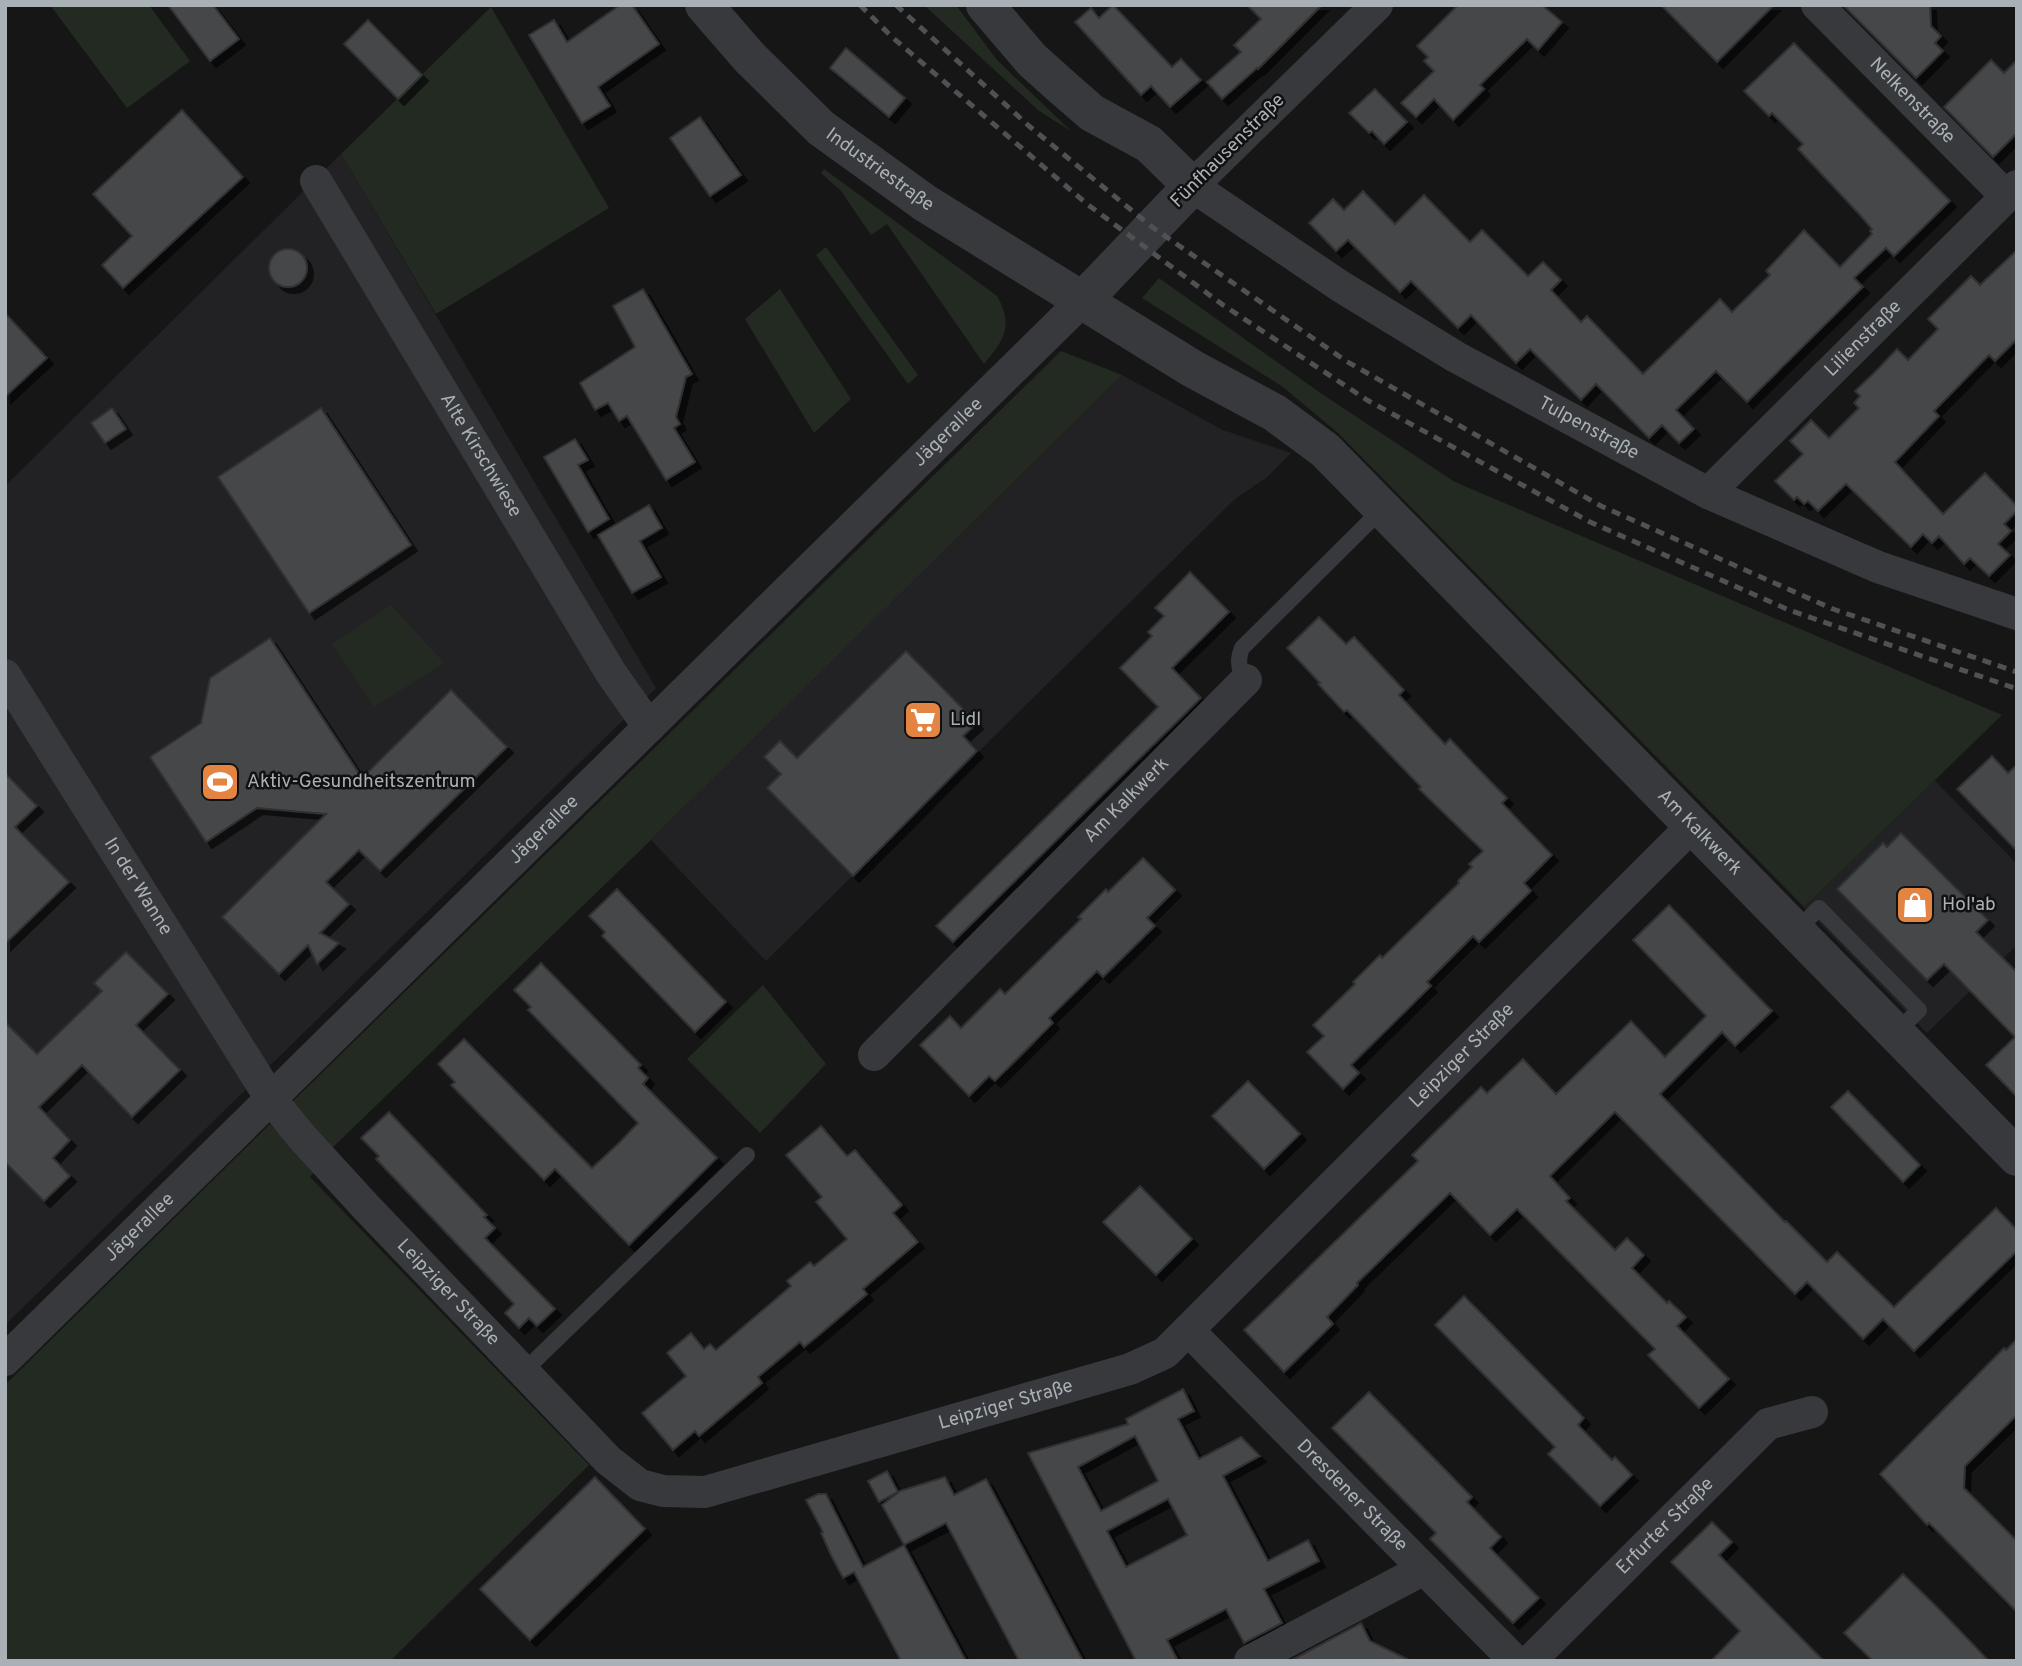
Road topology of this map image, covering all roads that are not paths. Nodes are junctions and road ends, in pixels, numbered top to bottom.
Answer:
1 (704, 5) edge
2 (985, 5) edge
3 (1377, 5) edge
4 (1817, 5) edge
5 (316, 181) dead end
6 (1192, 186) junction
7 (2011, 191) edge
8 (1083, 300) junction
9 (1708, 493) junction
10 (1382, 509) junction
11 (2017, 614) edge
12 (5, 675) edge
13 (1246, 680) joint
14 (649, 727) junction
15 (1692, 826) junction
16 (874, 1055) dead end
17 (271, 1100) junction
18 (747, 1156) dead end
19 (2017, 1157) edge
20 (1188, 1330) junction
21 (5, 1360) edge
22 (524, 1371) junction
23 (1812, 1412) dead end
24 (1424, 1569) junction
25 (1250, 1661) edge
26 (1515, 1661) edge
27 (1530, 1661) edge

1 - 8 street, Industriestraße
2 - 6 street
3 - 6 street, Fünfhausenstraße
4 - 7 street, Nelkenstraße
5 - 14 street, Alte Kirschwiese
6 - 8 street, Fünfhausenstraße
6 - 9 street, Tulpenstraße
7 - 9 street, Lilienstraße
8 - 10 street, Am Kalkwerk
8 - 14 street, Jägerallee
9 - 11 street, Tulpenstraße
10 - 13 lane, Am Kalkwerk
10 - 15 street, Am Kalkwerk
12 - 17 street, In der Wanne
13 - 16 street, Am Kalkwerk
14 - 17 street, Jägerallee
15 - 19 street, Am Kalkwerk
15 - 20 street, Leipziger Straße
17 - 21 street, Jägerallee
17 - 22 street, Leipziger Straße
18 - 22 lane
20 - 22 street, Leipziger Straße
20 - 24 street, Dresdener Straße
23 - 27 street, Erfurter Straße
24 - 25 street
24 - 26 street, Dresdener Straße

